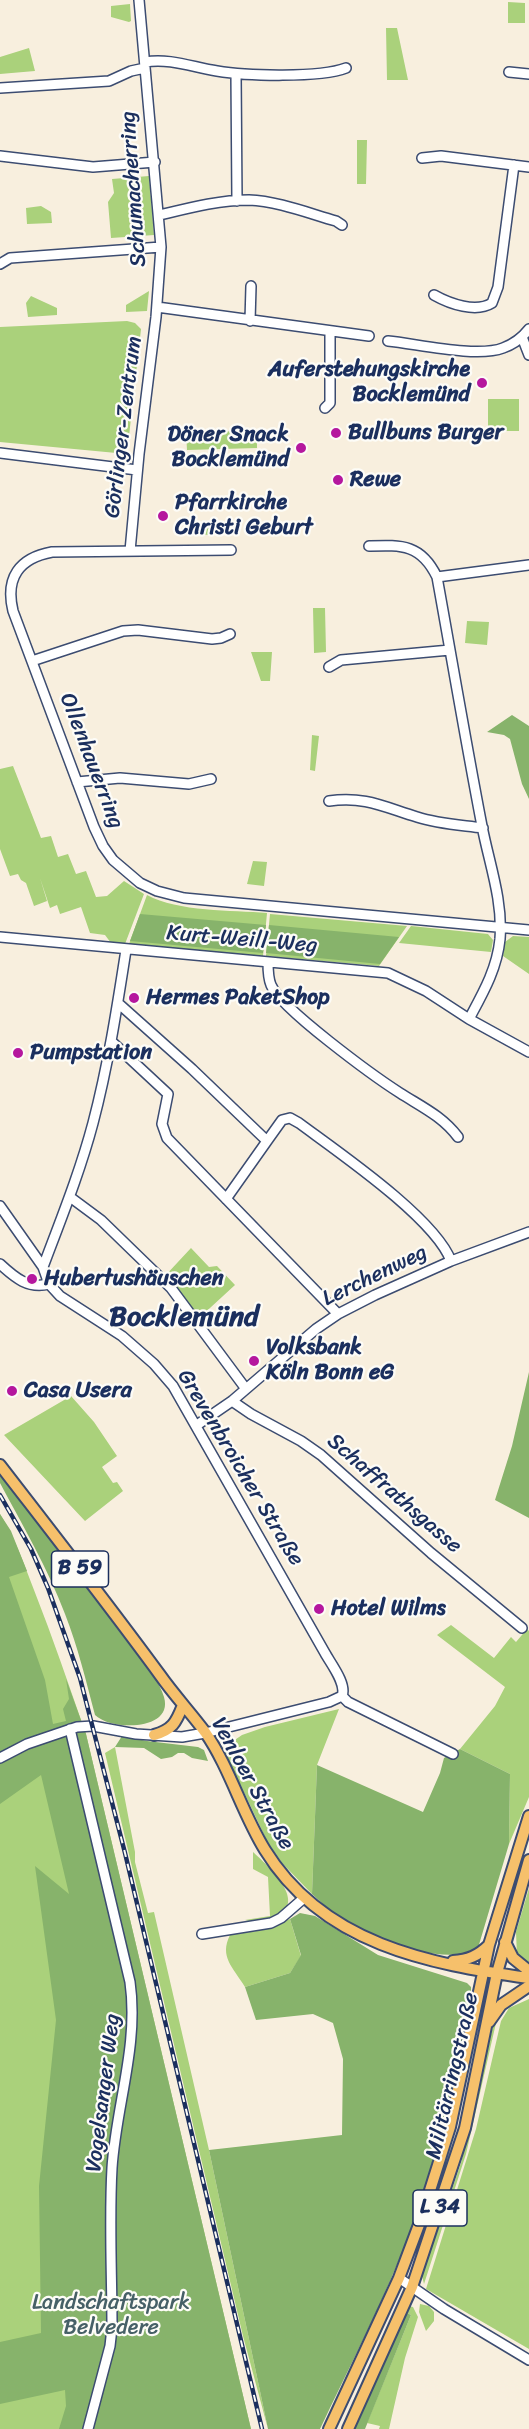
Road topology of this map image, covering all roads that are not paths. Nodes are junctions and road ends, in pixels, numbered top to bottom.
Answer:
1 (139, 0) edge
2 (145, 65) junction
3 (346, 68) dead end
4 (508, 72) dead end
5 (236, 74) junction
6 (529, 74) edge
7 (0, 88) edge
8 (0, 156) edge
9 (422, 158) dead end
10 (155, 162) junction
11 (514, 165) junction
12 (529, 167) edge
13 (237, 201) junction
14 (160, 214) junction
15 (342, 225) dead end
16 (161, 247) junction
17 (0, 264) edge
18 (251, 286) dead end
19 (434, 294) dead end
20 (157, 307) junction
21 (250, 321) junction
22 (330, 332) junction
23 (526, 333) edge
24 (369, 336) dead end
25 (388, 341) dead end
26 (529, 356) edge
27 (325, 408) dead end
28 (0, 453) edge
29 (137, 470) junction
30 (369, 546) dead end
31 (231, 550) dead end
32 (130, 551) junction
33 (529, 565) edge
34 (437, 578) junction
35 (230, 634) dead end
36 (450, 650) junction
37 (32, 661) junction
38 (329, 667) dead end
39 (211, 779) dead end
40 (77, 782) junction
41 (329, 801) dead end
42 (483, 828) junction
43 (501, 926) junction
44 (529, 930) edge
45 (0, 937) edge
46 (126, 950) junction
47 (268, 962) junction
48 (118, 1003) junction
49 (469, 1019) junction
50 (111, 1041) junction
51 (529, 1052) edge
52 (458, 1137) dead end
53 (267, 1141) junction
54 (70, 1197) junction
55 (226, 1199) junction
56 (0, 1206) edge
57 (529, 1232) edge
58 (451, 1261) junction
59 (0, 1264) edge
60 (43, 1267) junction
61 (49, 1284) junction
62 (338, 1314) junction
63 (246, 1389) junction
64 (232, 1401) junction
65 (197, 1425) junction
66 (0, 1465) edge
67 (522, 1628) dead end
68 (342, 1696) junction
69 (183, 1705) junction
70 (70, 1729) junction
71 (205, 1733) junction
72 (154, 1735) junction
73 (453, 1754) dead end
74 (0, 1758) edge
75 (529, 1816) edge
76 (529, 1860) edge
77 (304, 1898) junction
78 (202, 1934) dead end
79 (505, 1942) junction
80 (489, 1944) junction
81 (442, 1962) junction
82 (483, 1970) junction
83 (529, 1971) edge
84 (497, 1973) junction
85 (529, 1978) edge
86 (529, 1986) edge
87 (487, 2025) junction
88 (399, 2278) junction
89 (412, 2287) junction
90 (529, 2360) edge
91 (88, 2429) edge
92 (329, 2429) edge
93 (348, 2429) edge

1 - 2 street, Schumacherring
2 - 5 street
2 - 7 street
2 - 10 street, Schumacherring
3 - 5 street
4 - 6 street
5 - 13 street
8 - 10 street
9 - 11 street
10 - 14 street, Schumacherring
11 - 12 street
11 - 19 street
13 - 14 street
13 - 15 street
14 - 16 street, Schumacherring
16 - 17 street
16 - 20 street, Schumacherring
18 - 21 street
20 - 21 street
20 - 29 street, Görlinger-Zentrum
21 - 22 street
22 - 24 street
22 - 27 street
23 - 25 street
23 - 26 street
28 - 29 street
29 - 32 street, Görlinger-Zentrum
30 - 34 street
31 - 32 street, Ollenhauerring
32 - 37 street, Ollenhauerring
33 - 34 street
34 - 36 street
35 - 37 street
36 - 38 street
36 - 42 street
37 - 40 street, Ollenhauerring
39 - 40 street
40 - 43 street, Ollenhauerring
41 - 42 street
42 - 43 street
43 - 44 street, Ollenhauerring
43 - 49 street
45 - 46 street, Kurt-Weill-Weg
46 - 47 street, Kurt-Weill-Weg
46 - 48 street
47 - 49 street, Kurt-Weill-Weg
47 - 52 street
48 - 50 street
48 - 53 street
49 - 51 street, Kurt-Weill-Weg
50 - 54 street
50 - 55 street
53 - 55 street
53 - 58 street
54 - 60 street
54 - 63 street
55 - 62 street
56 - 60 street
57 - 58 street, Lerchenweg
58 - 62 street, Lerchenweg
59 - 61 street, Grevenbroicher Straße
60 - 61 street
61 - 65 street, Grevenbroicher Straße
62 - 63 street, Lerchenweg
63 - 64 street, Lerchenweg
64 - 65 street, Lerchenweg
64 - 67 street, Schaffrathsgasse
65 - 68 street, Grevenbroicher Straße
66 - 69 main road, Venloer Straße / B 59
68 - 71 street
68 - 73 street
69 - 71 main road, Venloer Straße / B 59
69 - 72 main road
70 - 72 street
70 - 74 street
70 - 91 street, Vogelsanger Weg
71 - 72 street
71 - 77 main road, Venloer Straße / B 59
75 - 80 main road, L 34
76 - 79 main road, Militärringstraße / L 34
77 - 78 street
77 - 81 main road, Venloer Straße / B 59
79 - 83 main road
79 - 84 main road, Militärringstraße / L 34
80 - 81 main road
80 - 82 main road, L 34
81 - 82 main road, Venloer Straße / B 59
82 - 84 main road, Venloer Straße / B 59
82 - 88 main road, Militärringstraße / L 34
84 - 85 main road, Venloer Straße
84 - 87 main road, Militärringstraße / L 34
86 - 87 main road
87 - 89 main road, Militärringstraße / L 34
88 - 89 street
88 - 92 main road, Militärringstraße / L 34
89 - 90 street
89 - 93 main road, Militärringstraße / L 34

